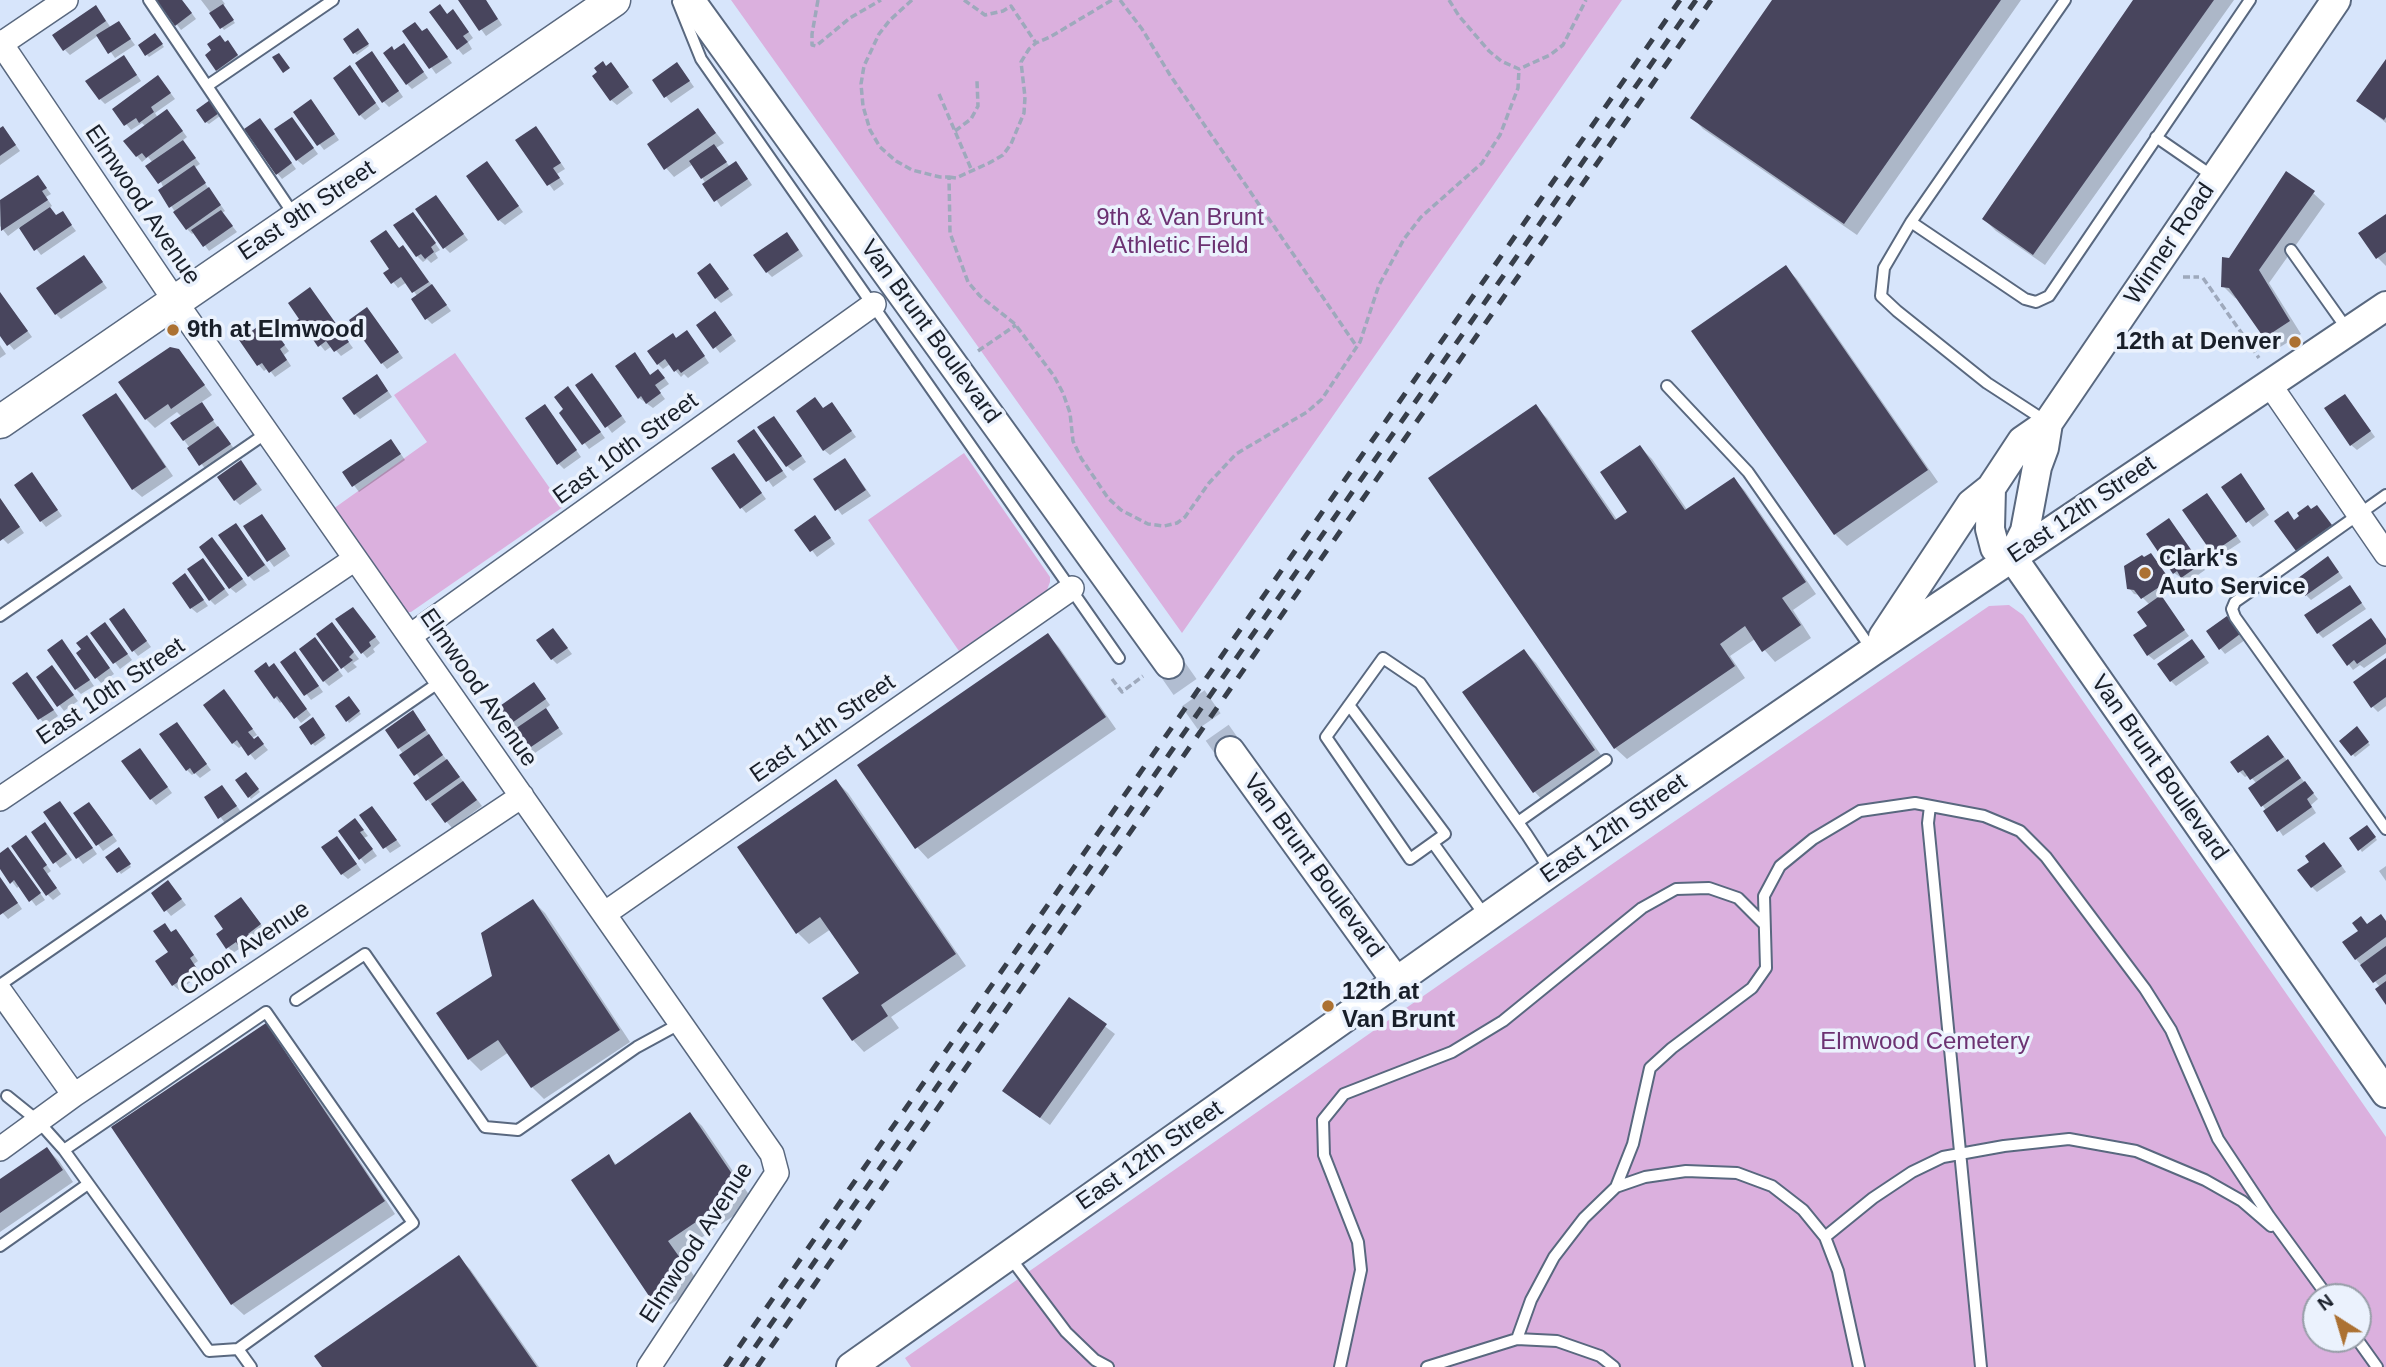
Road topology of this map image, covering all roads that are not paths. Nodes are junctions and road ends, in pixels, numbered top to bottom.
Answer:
1 (66, 0) edge
2 (149, 0) edge
3 (333, 0) edge
4 (614, 0) edge
5 (678, 0) edge
6 (690, 0) edge
7 (2065, 0) edge
8 (2250, 0) edge
9 (2336, 0) edge
10 (1, 43) edge
11 (207, 86) junction
12 (2156, 137) junction
13 (2216, 178) junction
14 (296, 218) junction
15 (1911, 222) junction
16 (2291, 250) dead end
17 (175, 301) junction
18 (874, 304) junction
19 (2386, 306) edge
20 (2348, 332) junction
21 (2270, 385) junction
22 (1667, 386) dead end
23 (0, 422) edge
24 (2048, 423) junction
25 (268, 432) junction
26 (1990, 488) junction
27 (2386, 495) edge
28 (2359, 514) junction
29 (2386, 554) edge
30 (2012, 557) junction
31 (355, 559) junction
32 (1072, 588) junction
33 (0, 616) edge
34 (410, 636) junction
35 (1873, 651) junction
36 (1119, 658) dead end
37 (1169, 664) tunnel mouth
38 (441, 681) junction
39 (1349, 705) junction
40 (1230, 751) tunnel mouth
41 (1606, 760) dead end
42 (522, 796) junction
43 (0, 799) edge
44 (1930, 806) junction
45 (1518, 822) junction
46 (2386, 829) edge
47 (1433, 843) junction
48 (1551, 872) junction
49 (604, 914) junction
50 (1487, 918) junction
51 (1764, 924) junction
52 (1396, 981) junction
53 (0, 985) edge
54 (0, 991) edge
55 (296, 1000) dead end
56 (681, 1023) junction
57 (2386, 1093) edge
58 (74, 1095) junction
59 (7, 1096) dead end
60 (38, 1121) junction
61 (0, 1149) edge
62 (64, 1150) junction
63 (1961, 1154) junction
64 (89, 1184) junction
65 (1616, 1187) junction
66 (1825, 1237) junction
67 (2284, 1237) junction
68 (0, 1246) edge
69 (1009, 1256) junction
70 (2318, 1283) edge
71 (1517, 1339) junction
72 (238, 1349) junction
73 (1445, 1364) edge
74 (853, 1366) edge
75 (251, 1367) edge
76 (649, 1367) edge
77 (1108, 1367) edge
78 (1340, 1367) edge
79 (1427, 1367) edge
80 (1614, 1367) edge
81 (1858, 1367) edge
82 (1981, 1367) edge

1 - 10 street
2 - 11 lane
3 - 11 lane
4 - 14 main road, East 9th Street
5 - 18 lane
6 - 37 street, Van Brunt Boulevard
7 - 15 lane
8 - 12 lane
9 - 13 street, Winner Road
10 - 17 street, Elmwood Avenue
11 - 14 lane
12 - 13 lane
12 - 15 lane
13 - 24 street, Winner Road
14 - 17 main road, East 9th Street
15 - 24 lane
16 - 20 lane
17 - 23 main road, East 9th Street
17 - 25 street, Elmwood Avenue
18 - 32 lane
18 - 34 street, East 10th Street
19 - 20 street, East 12th Street
20 - 21 street, East 12th Street
21 - 28 street
21 - 30 street, East 12th Street
22 - 35 lane
24 - 26 street, Winner Road
24 - 30 street
25 - 31 street, Elmwood Avenue
25 - 33 lane
26 - 30 street, Van Brunt Boulevard
26 - 35 street, Winner Road
27 - 28 lane
28 - 29 street
28 - 46 lane
30 - 35 street, East 12th Street
30 - 57 street, Van Brunt Boulevard
31 - 34 street, Elmwood Avenue
31 - 43 street, East 10th Street
32 - 36 lane
32 - 49 street, East 11th Street
34 - 38 street, Elmwood Avenue
35 - 48 street, East 12th Street
38 - 42 street, Elmwood Avenue
38 - 53 lane
39 - 45 lane
39 - 47 lane
39 - 47 lane
40 - 52 street, Van Brunt Boulevard
41 - 45 lane
42 - 49 street, Elmwood Avenue
42 - 58 street, Cloon Avenue
44 - 51 lane
44 - 63 lane
44 - 67 lane
45 - 48 lane
47 - 50 lane
48 - 50 street, East 12th Street
49 - 56 street, Elmwood Avenue
50 - 52 street, East 12th Street
51 - 65 lane
51 - 78 lane
52 - 69 street, East 12th Street
54 - 58 street
55 - 56 lane
56 - 76 street, Elmwood Avenue
58 - 60 street, Cloon Avenue
59 - 60 lane
60 - 61 street, Cloon Avenue
60 - 62 lane
62 - 64 lane
62 - 72 lane
63 - 66 lane
63 - 67 lane
63 - 82 lane
64 - 68 lane
64 - 72 lane
65 - 66 lane
65 - 71 lane
66 - 81 lane
67 - 70 lane
69 - 74 street, East 12th Street
69 - 77 lane
71 - 73 lane
71 - 80 lane
72 - 75 lane
73 - 79 lane

